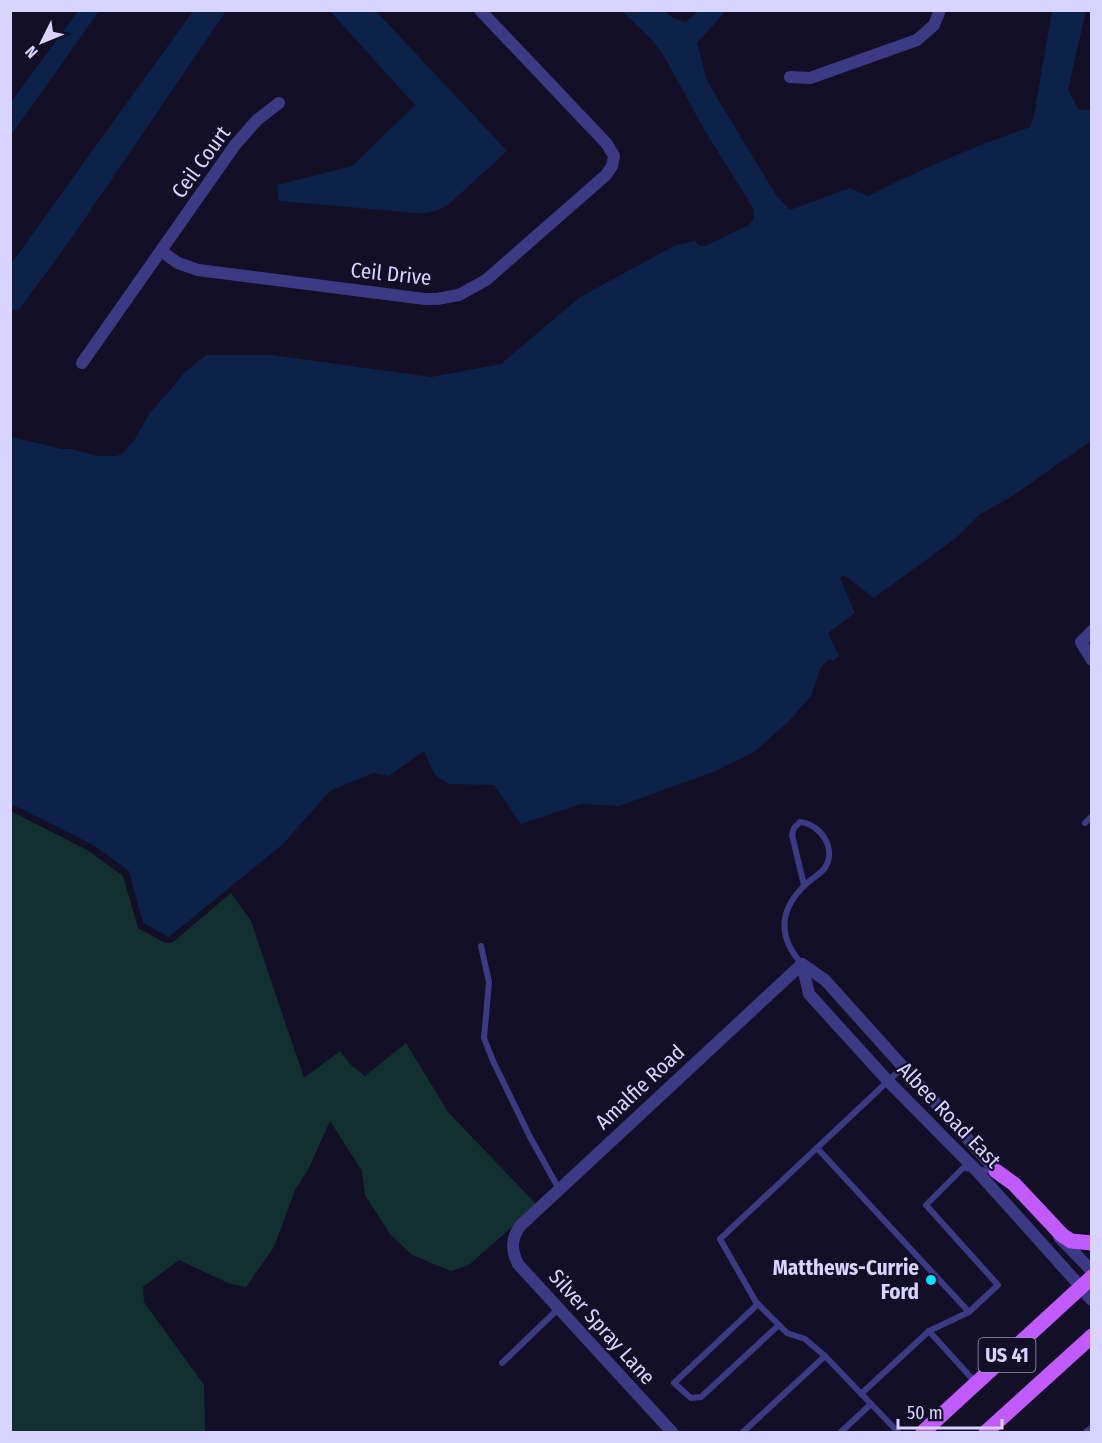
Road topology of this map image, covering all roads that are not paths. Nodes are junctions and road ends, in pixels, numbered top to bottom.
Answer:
1 (480, 10) edge
2 (940, 10) edge
3 (790, 77) dead end
4 (279, 103) dead end
5 (161, 250) junction
6 (82, 363) dead end
7 (1092, 631) edge
8 (1092, 660) edge
9 (1092, 816) edge
10 (1085, 823) dead end
11 (804, 885) junction
12 (481, 946) dead end
13 (802, 964) junction
14 (903, 1067) junction
15 (888, 1081) junction
16 (817, 1148) junction
17 (975, 1169) junction
18 (996, 1171) junction
19 (560, 1189) junction
20 (1092, 1243) edge
21 (513, 1244) joint
22 (1092, 1271) edge
23 (1086, 1282) edge
24 (1092, 1299) edge
25 (758, 1304) junction
26 (558, 1308) junction
27 (969, 1312) junction
28 (779, 1325) junction
29 (929, 1331) junction
30 (1092, 1336) edge
31 (825, 1356) junction
32 (502, 1363) dead end
33 (976, 1383) junction
34 (861, 1394) junction
35 (871, 1404) junction
36 (1092, 1427) edge
37 (992, 1430) edge
38 (672, 1432) edge
39 (743, 1432) edge
40 (841, 1432) edge
41 (898, 1432) edge
42 (923, 1432) edge
43 (1086, 1432) edge

1 - 5 street, Ceil Drive
2 - 3 street
4 - 5 street, Ceil Court
5 - 6 street
7 - 8 street
9 - 10 lane
11 - 11 lane, Albee Road East
11 - 13 lane, Albee Road East
12 - 19 lane
13 - 14 street, Albee Road East
13 - 15 street, Albee Road East
13 - 19 street, Amalfie Road
14 - 15 lane
14 - 18 street, Albee Road East
15 - 16 lane
15 - 17 street, Albee Road East
16 - 25 lane
16 - 27 lane
17 - 18 lane
17 - 23 street, Albee Road East
17 - 27 lane
18 - 20 main road
18 - 22 street, Albee Road East
19 - 21 street, Amalfie Road
21 - 26 street, Silver Spray Lane
23 - 24 street
23 - 33 main road, US 41
25 - 28 lane
25 - 28 lane
26 - 32 lane
26 - 38 street, Silver Spray Lane
27 - 29 lane
28 - 31 lane
29 - 33 lane
29 - 34 lane
30 - 37 main road, US 41
31 - 34 lane
31 - 39 lane
33 - 42 main road, US 41
34 - 35 lane
35 - 40 lane
35 - 41 lane
36 - 43 lane

